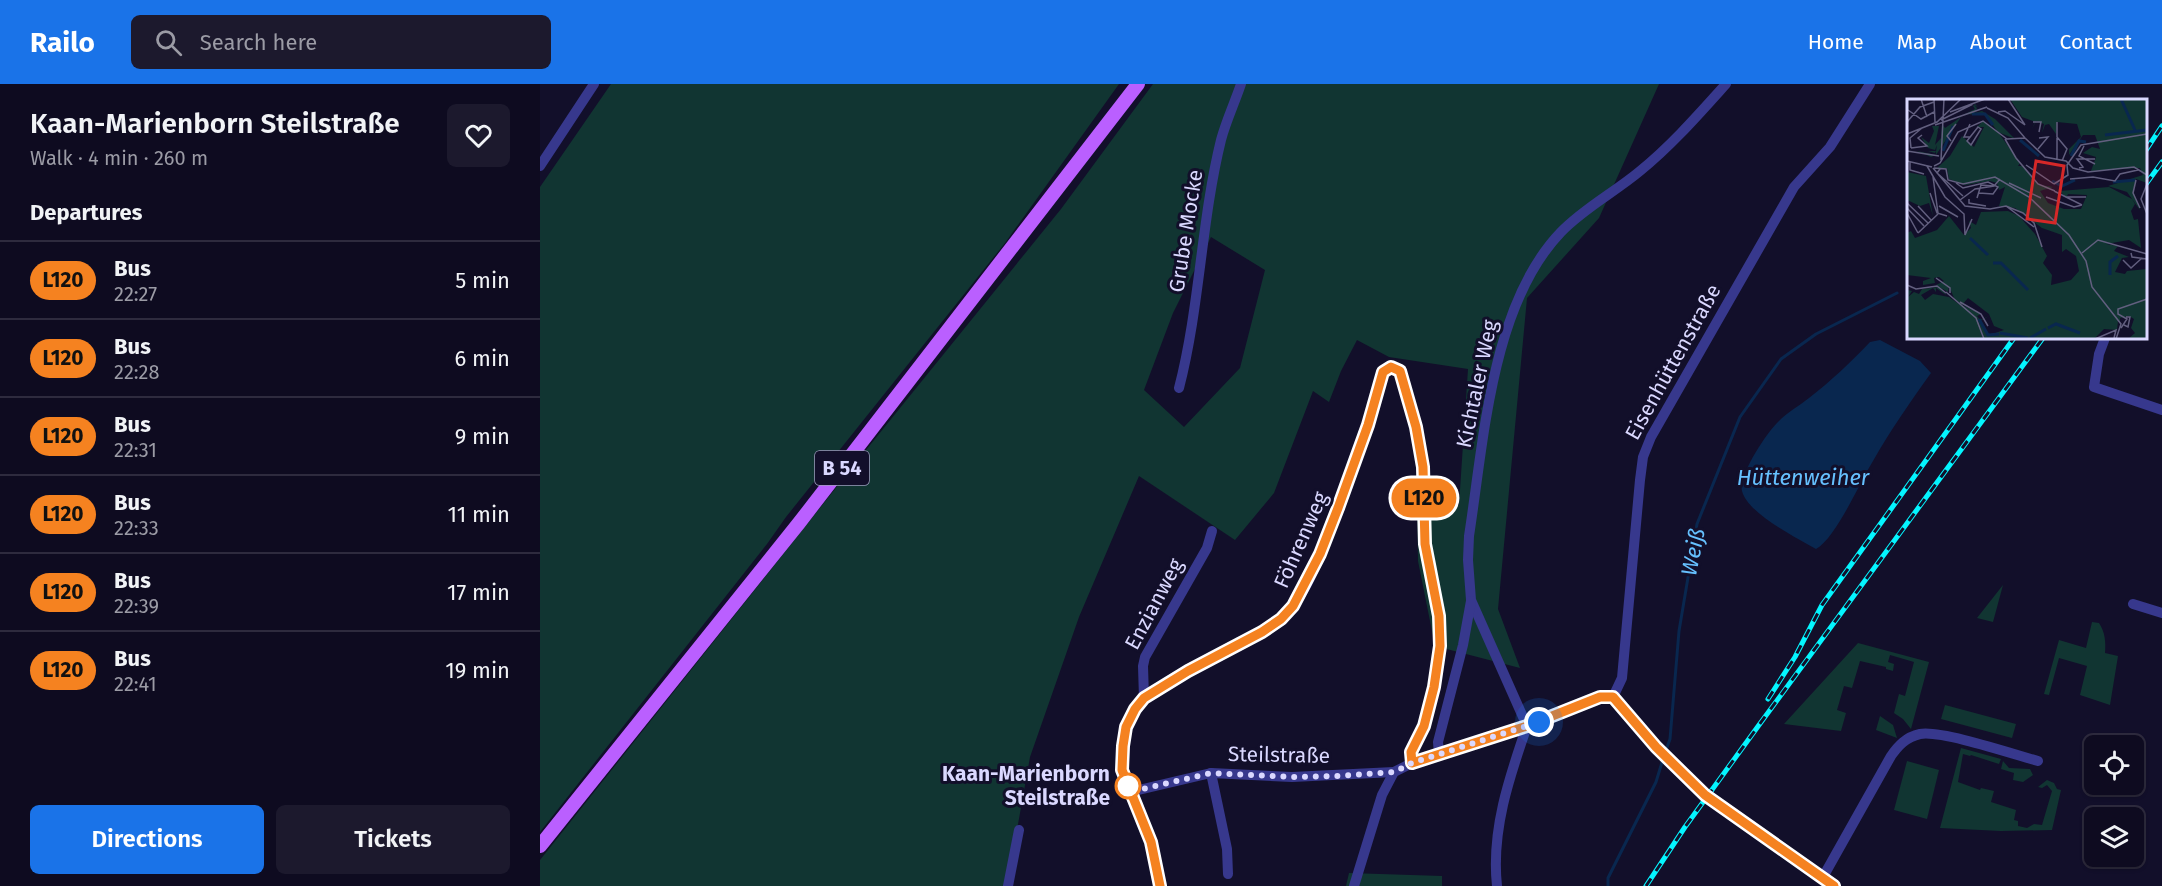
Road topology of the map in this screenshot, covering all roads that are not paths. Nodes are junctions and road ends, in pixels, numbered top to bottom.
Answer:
1 (594, 84) edge
2 (1138, 84) edge
3 (1241, 84) edge
4 (1726, 84) edge
5 (1870, 84) edge
6 (540, 166) edge
7 (2105, 339) edge
8 (1179, 388) dead end
9 (2162, 411) edge
10 (1212, 531) dead end
11 (1471, 600) junction
12 (2133, 604) dead end
13 (2162, 613) edge
14 (1613, 697) junction
15 (1144, 698) junction
16 (1527, 726) junction
17 (1438, 753) junction
18 (2038, 761) dead end
19 (1412, 763) junction
20 (1394, 772) junction
21 (1211, 773) junction
22 (1130, 792) junction
23 (1019, 830) dead end
24 (540, 846) edge
25 (1228, 874) dead end
26 (1823, 877) junction
27 (1008, 886) edge
28 (1160, 886) edge
29 (1354, 886) edge
30 (1497, 886) edge
31 (1834, 886) edge

1 - 6 street
2 - 24 main road, B 54
3 - 8 street, Grube Mocke
4 - 11 street, Kichtaler Weg
5 - 14 street, Eisenhüttenstraße
7 - 9 street
10 - 15 street, Enzianweg
11 - 16 street, Kichtaler Weg
11 - 17 street, Kichtaler Weg
12 - 13 street
14 - 16 street
14 - 26 street
15 - 19 street, Föhrenweg
15 - 22 street, Föhrenweg
16 - 17 street
16 - 30 street
17 - 19 street
18 - 26 street
19 - 20 street
20 - 21 street, Steilstraße
20 - 29 street
21 - 22 street, Steilstraße
21 - 25 street
22 - 28 street, Föhrenweg
23 - 27 street
26 - 31 street

